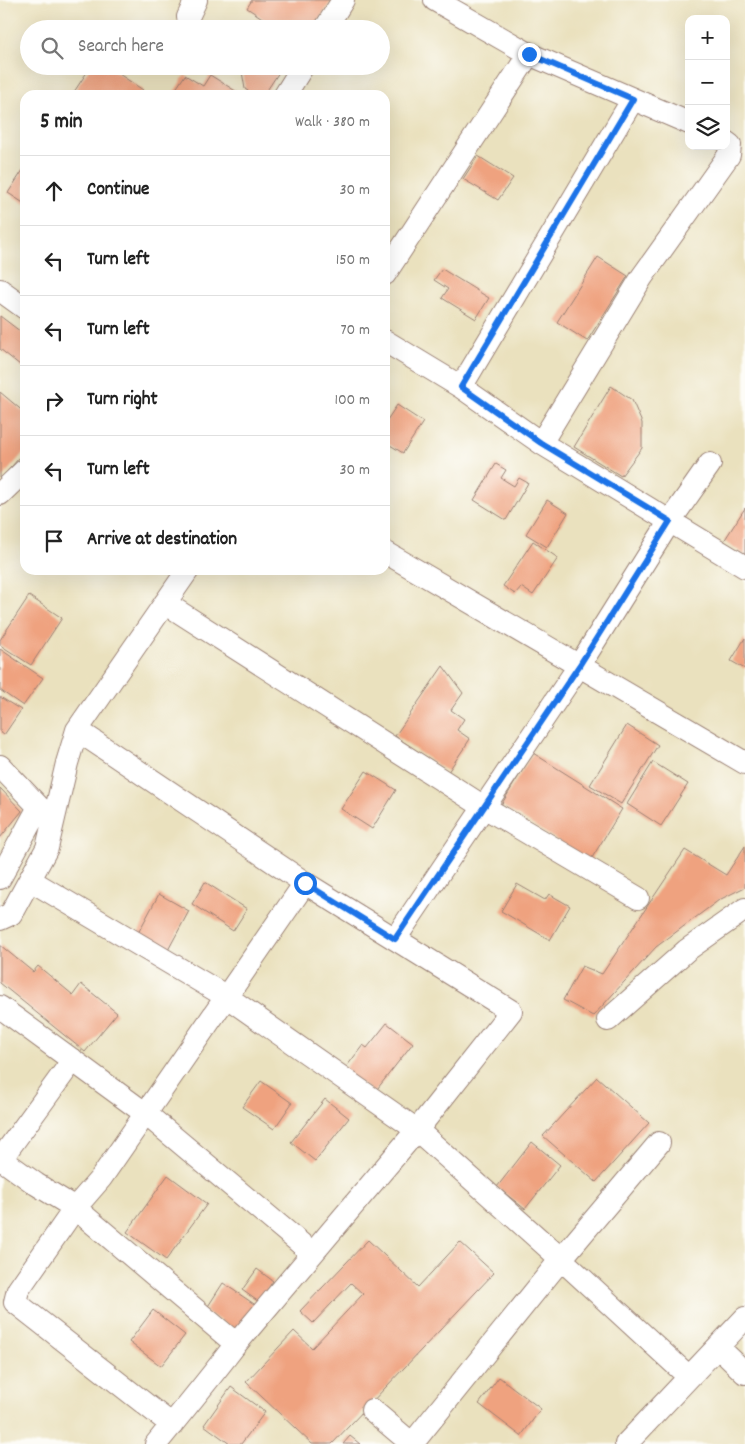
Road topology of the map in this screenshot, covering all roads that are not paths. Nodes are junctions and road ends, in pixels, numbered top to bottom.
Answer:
1 (342, 0) edge
2 (435, 0) edge
3 (330, 20) edge
4 (529, 54) junction
5 (297, 75) edge
6 (288, 90) edge
7 (633, 99) junction
8 (685, 121) edge
9 (730, 150) edge
10 (390, 266) edge
11 (0, 290) edge
12 (20, 304) edge
13 (0, 309) edge
14 (20, 319) edge
15 (390, 344) edge
16 (461, 387) junction
17 (541, 443) junction
18 (710, 464) dead end
19 (20, 475) edge
20 (0, 494) edge
21 (670, 521) junction
22 (390, 555) edge
23 (745, 567) edge
24 (185, 575) edge
25 (165, 603) junction
26 (579, 666) junction
27 (77, 730) junction
28 (745, 763) edge
29 (0, 766) edge
30 (48, 806) junction
31 (484, 807) junction
32 (0, 878) edge
33 (30, 880) junction
34 (305, 883) junction
35 (638, 898) dead end
36 (8, 899) edge
37 (745, 909) edge
38 (0, 920) edge
39 (395, 939) junction
40 (227, 997) junction
41 (0, 1007) edge
42 (608, 1020) dead end
43 (73, 1060) junction
44 (146, 1114) junction
45 (416, 1130) junction
46 (659, 1143) dead end
47 (0, 1159) edge
48 (74, 1208) junction
49 (312, 1254) junction
50 (562, 1259) junction
51 (745, 1318) edge
52 (236, 1344) junction
53 (718, 1347) junction
54 (745, 1373) edge
55 (689, 1377) junction
56 (372, 1410) dead end
57 (172, 1425) junction
58 (156, 1444) edge
59 (412, 1444) edge
60 (626, 1444) edge

1 - 3 street
2 - 4 street
4 - 7 street
4 - 10 street
5 - 6 street
7 - 8 street
7 - 16 street
9 - 17 street
11 - 12 street
13 - 14 street
15 - 16 street
16 - 17 street
17 - 21 street
18 - 21 street
19 - 20 street
21 - 23 street
21 - 26 street
22 - 26 street
24 - 25 street
25 - 27 street
25 - 31 street
26 - 28 street
26 - 31 street
27 - 30 street
27 - 34 street
29 - 30 street
30 - 32 street
30 - 33 street
31 - 35 street
31 - 39 street
33 - 36 street
33 - 40 street
34 - 39 street
34 - 40 street
36 - 38 street
37 - 42 street
39 - 45 street
40 - 44 street
40 - 45 street
41 - 43 street
43 - 44 street
43 - 47 street
44 - 48 street
44 - 49 street
45 - 49 street
45 - 50 street
46 - 50 street
47 - 48 street
48 - 52 street
48 - 57 street
49 - 52 street
50 - 55 street
50 - 59 street
51 - 53 street
52 - 57 street
53 - 54 street
53 - 55 street
55 - 60 street
56 - 59 street
57 - 58 street

